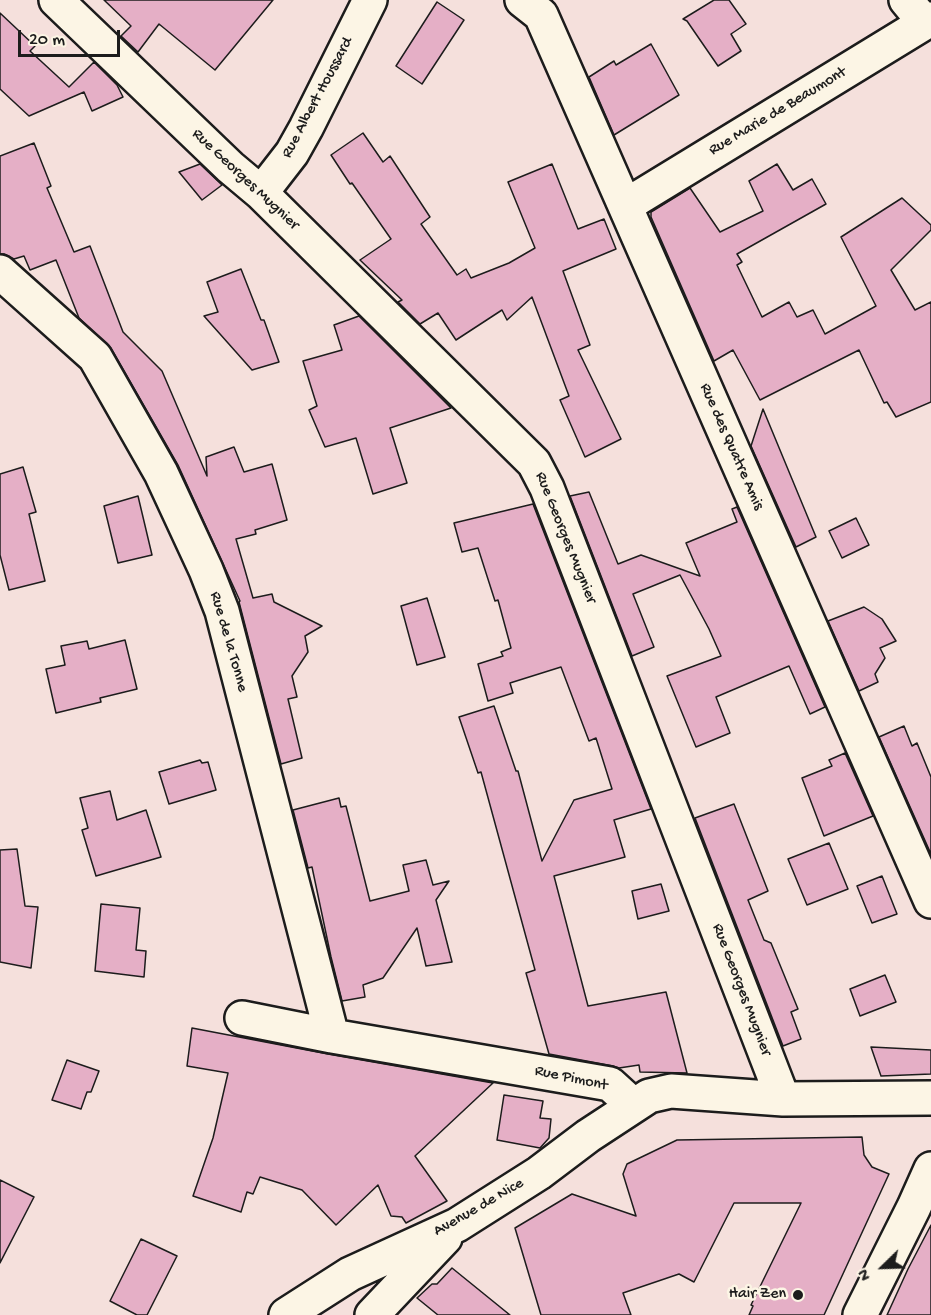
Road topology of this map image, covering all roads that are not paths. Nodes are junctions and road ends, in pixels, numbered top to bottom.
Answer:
1 (56, 0) edge
2 (370, 0) edge
3 (522, 0) edge
4 (921, 14) edge
5 (261, 193) junction
6 (625, 206) junction
7 (0, 272) edge
8 (931, 901) edge
9 (242, 1018) dead end
10 (332, 1036) junction
11 (931, 1098) edge
12 (783, 1099) junction
13 (633, 1105) junction
14 (931, 1169) edge
15 (457, 1224) junction
16 (286, 1315) edge
17 (372, 1315) edge
18 (860, 1315) edge

1 - 5 street, Rue Georges Mugnier
2 - 5 street, Rue Albert Houssard
3 - 6 street, Rue des Quatre Amis
4 - 6 street, Rue Marie de Beaumont
5 - 12 street, Rue Georges Mugnier
6 - 8 street, Rue des Quatre Amis
7 - 10 street, Rue de la Tonne
9 - 10 street, Rue Pimont
10 - 13 street, Rue Pimont
11 - 12 street
12 - 13 street
13 - 15 street, Avenue de Nice
14 - 18 street
15 - 16 street, Avenue de Nice
15 - 17 street

